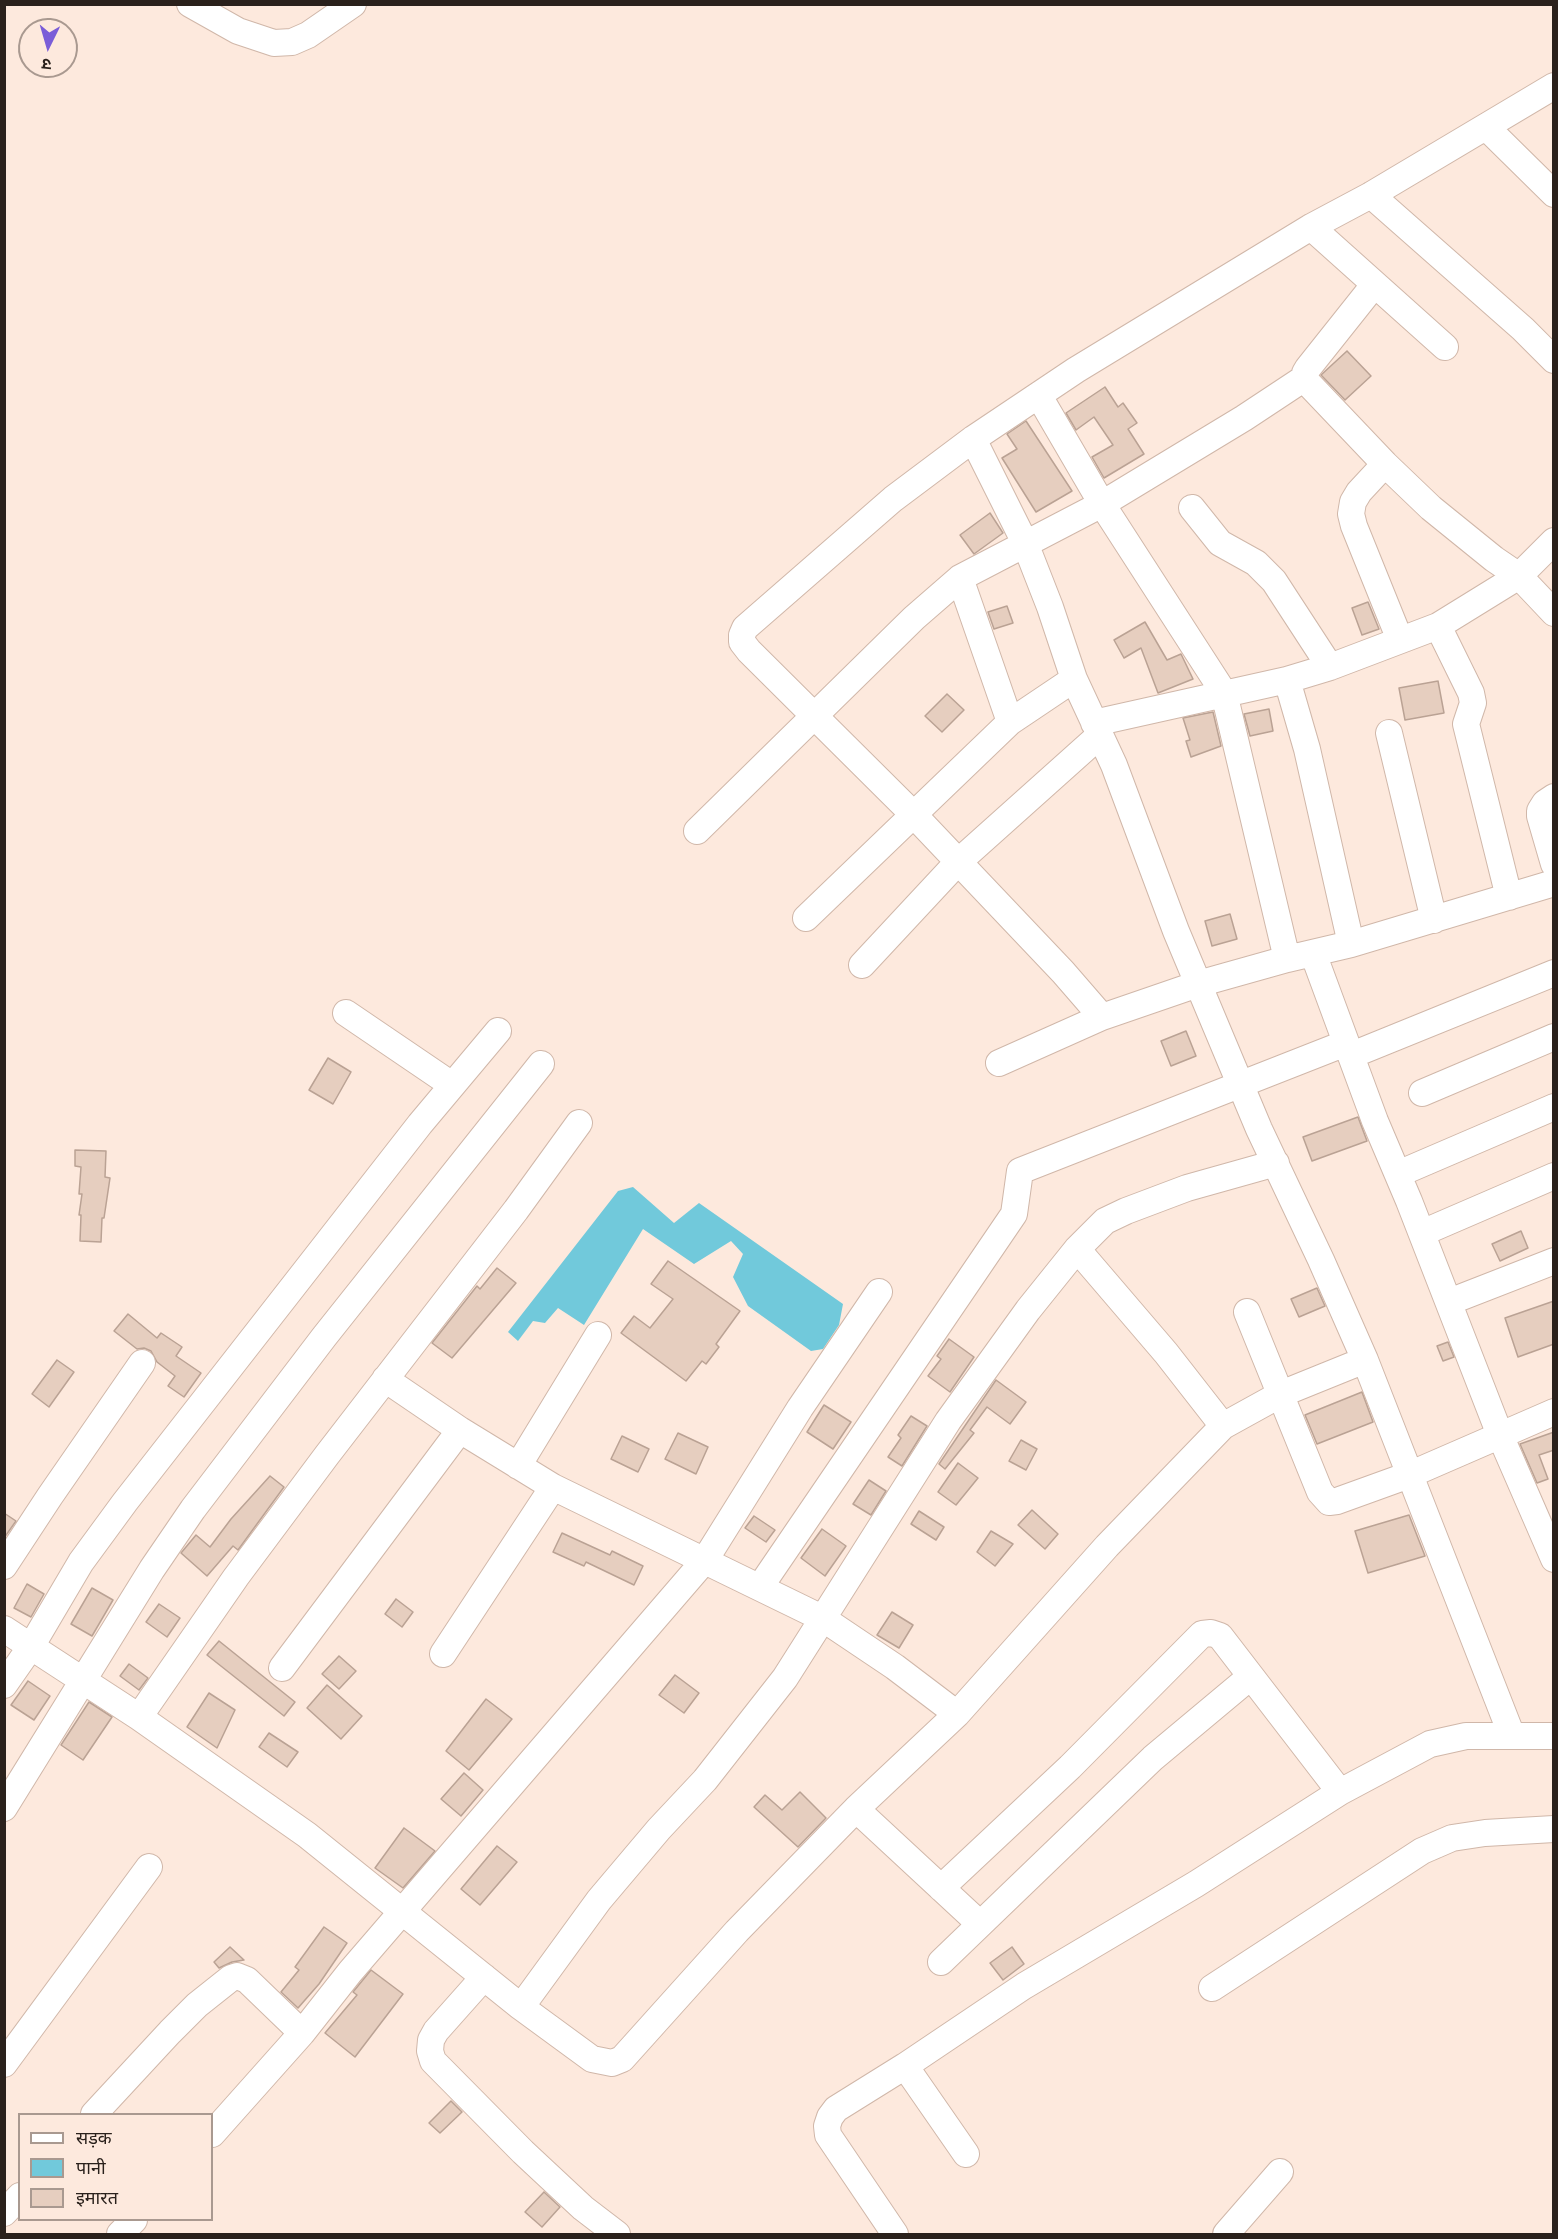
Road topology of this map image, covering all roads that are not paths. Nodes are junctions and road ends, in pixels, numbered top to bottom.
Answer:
1 (190, 4) edge
2 (353, 4) edge
3 (1554, 86) edge
4 (1486, 127) junction
5 (1554, 194) edge
6 (1371, 195) junction
7 (1311, 227) junction
8 (1374, 285) junction
9 (1445, 347) dead end
10 (1554, 360) edge
11 (1306, 377) junction
12 (1039, 396) junction
13 (973, 439) junction
14 (1385, 464) junction
15 (1102, 504) junction
16 (1192, 508) dead end
17 (1554, 541) edge
18 (1025, 543) junction
19 (1519, 576) junction
20 (960, 578) junction
21 (1554, 613) edge
22 (1438, 626) junction
23 (1400, 640) junction
24 (1330, 667) junction
25 (1074, 679) junction
26 (1287, 680) junction
27 (1224, 693) junction
28 (814, 718) junction
29 (1010, 722) junction
30 (1097, 729) junction
31 (1389, 733) dead end
32 (1554, 797) edge
33 (913, 814) junction
34 (697, 831) dead end
35 (957, 863) junction
36 (1554, 864) edge
37 (1554, 883) edge
38 (1509, 897) junction
39 (806, 918) dead end
40 (1434, 920) junction
41 (1351, 944) junction
42 (1312, 953) junction
43 (1287, 959) junction
44 (862, 965) dead end
45 (1554, 973) edge
46 (1198, 984) junction
47 (346, 1012) dead end
48 (1102, 1017) junction
49 (498, 1031) dead end
50 (1554, 1037) edge
51 (1349, 1049) junction
52 (999, 1063) dead end
53 (541, 1064) dead end
54 (1240, 1084) junction
55 (452, 1085) junction
56 (1422, 1093) dead end
57 (1554, 1107) edge
58 (579, 1122) dead end
59 (1276, 1163) junction
60 (1398, 1174) junction
61 (1554, 1176) edge
62 (1422, 1233) junction
63 (1077, 1249) junction
64 (1554, 1261) edge
65 (879, 1292) dead end
66 (1449, 1302) junction
67 (1247, 1312) dead end
68 (598, 1335) dead end
69 (1365, 1360) junction
70 (142, 1364) dead end
71 (385, 1379) junction
72 (1281, 1394) junction
73 (1554, 1412) edge
74 (1223, 1426) junction
75 (460, 1430) junction
76 (1500, 1435) junction
77 (518, 1466) junction
78 (1409, 1475) junction
79 (553, 1486) junction
80 (1554, 1559) edge
81 (705, 1560) junction
82 (4, 1566) edge
83 (760, 1587) junction
84 (822, 1618) junction
85 (4, 1629) edge
86 (32, 1646) junction
87 (443, 1654) dead end
88 (282, 1668) dead end
89 (1250, 1677) junction
90 (83, 1680) junction
91 (4, 1685) edge
92 (957, 1714) junction
93 (139, 1717) junction
94 (1512, 1736) junction
95 (1554, 1736) edge
96 (1340, 1792) junction
97 (4, 1808) edge
98 (856, 1809) junction
99 (1554, 1830) edge
100 (149, 1866) dead end
101 (941, 1888) junction
102 (402, 1911) junction
103 (980, 1924) junction
104 (941, 1962) dead end
105 (484, 1977) junction
106 (1212, 1988) dead end
107 (521, 2007) junction
108 (302, 2033) junction
109 (4, 2064) edge
110 (905, 2066) junction
111 (96, 2113) edge
112 (213, 2133) edge
113 (966, 2154) dead end
114 (1280, 2172) dead end
115 (18, 2198) edge
116 (4, 2213) edge
117 (133, 2221) edge
118 (120, 2235) edge
119 (617, 2235) edge
120 (895, 2235) edge
121 (1226, 2235) edge

1 - 2 street
3 - 4 street
4 - 5 street
4 - 6 street
6 - 7 street
6 - 10 street
7 - 8 street
7 - 12 street
8 - 9 street
8 - 11 street
11 - 14 street
11 - 15 street
12 - 13 street
12 - 15 street
13 - 18 street
13 - 28 street
14 - 19 street
14 - 23 street
15 - 18 street
15 - 27 street
16 - 24 street
17 - 19 street
18 - 20 street
18 - 25 street
19 - 21 street
19 - 22 street
20 - 28 street
20 - 29 street
22 - 23 street
22 - 38 street
23 - 24 street
24 - 26 street
25 - 29 street
25 - 30 street
26 - 27 street
26 - 41 street
27 - 30 street
27 - 43 street
28 - 33 street
28 - 34 street
29 - 33 street
30 - 35 street
30 - 46 street
31 - 40 street
32 - 36 street
33 - 35 street
33 - 39 street
35 - 44 street
35 - 48 street
37 - 38 street
38 - 40 street
40 - 41 street
41 - 42 street
42 - 43 street
42 - 51 street
43 - 46 street
45 - 51 street
46 - 48 street
46 - 54 street
47 - 55 street
48 - 52 street
49 - 55 street
50 - 56 street
51 - 54 street
51 - 60 street
53 - 90 street
54 - 59 street
54 - 83 street
55 - 86 street
57 - 60 street
58 - 71 street
59 - 63 street
59 - 69 street
60 - 62 street
61 - 62 street
62 - 66 street
63 - 74 street
63 - 84 street
64 - 66 street
65 - 81 street
66 - 76 street
67 - 72 street
68 - 77 street
69 - 72 street
69 - 78 street
70 - 82 street
71 - 75 street
71 - 93 street
72 - 74 street
72 - 78 street
73 - 76 street
74 - 92 street
75 - 77 street
75 - 88 street
76 - 78 street
76 - 80 street
77 - 79 street
78 - 94 street
79 - 81 street
79 - 87 street
81 - 83 street
81 - 102 street
83 - 84 street
84 - 92 street
84 - 107 street
85 - 86 street
86 - 90 street
86 - 91 street
89 - 96 street
89 - 101 street
89 - 103 street
90 - 93 street
90 - 97 street
92 - 98 street
93 - 102 street
94 - 95 street
94 - 96 street
96 - 110 street
98 - 101 street
98 - 107 street
99 - 106 street
100 - 109 street
101 - 103 street
102 - 105 street
102 - 108 street
103 - 104 street
105 - 107 street
105 - 119 street
108 - 111 street
108 - 112 street
110 - 113 street
110 - 120 street
114 - 121 street
115 - 116 street
117 - 118 street

